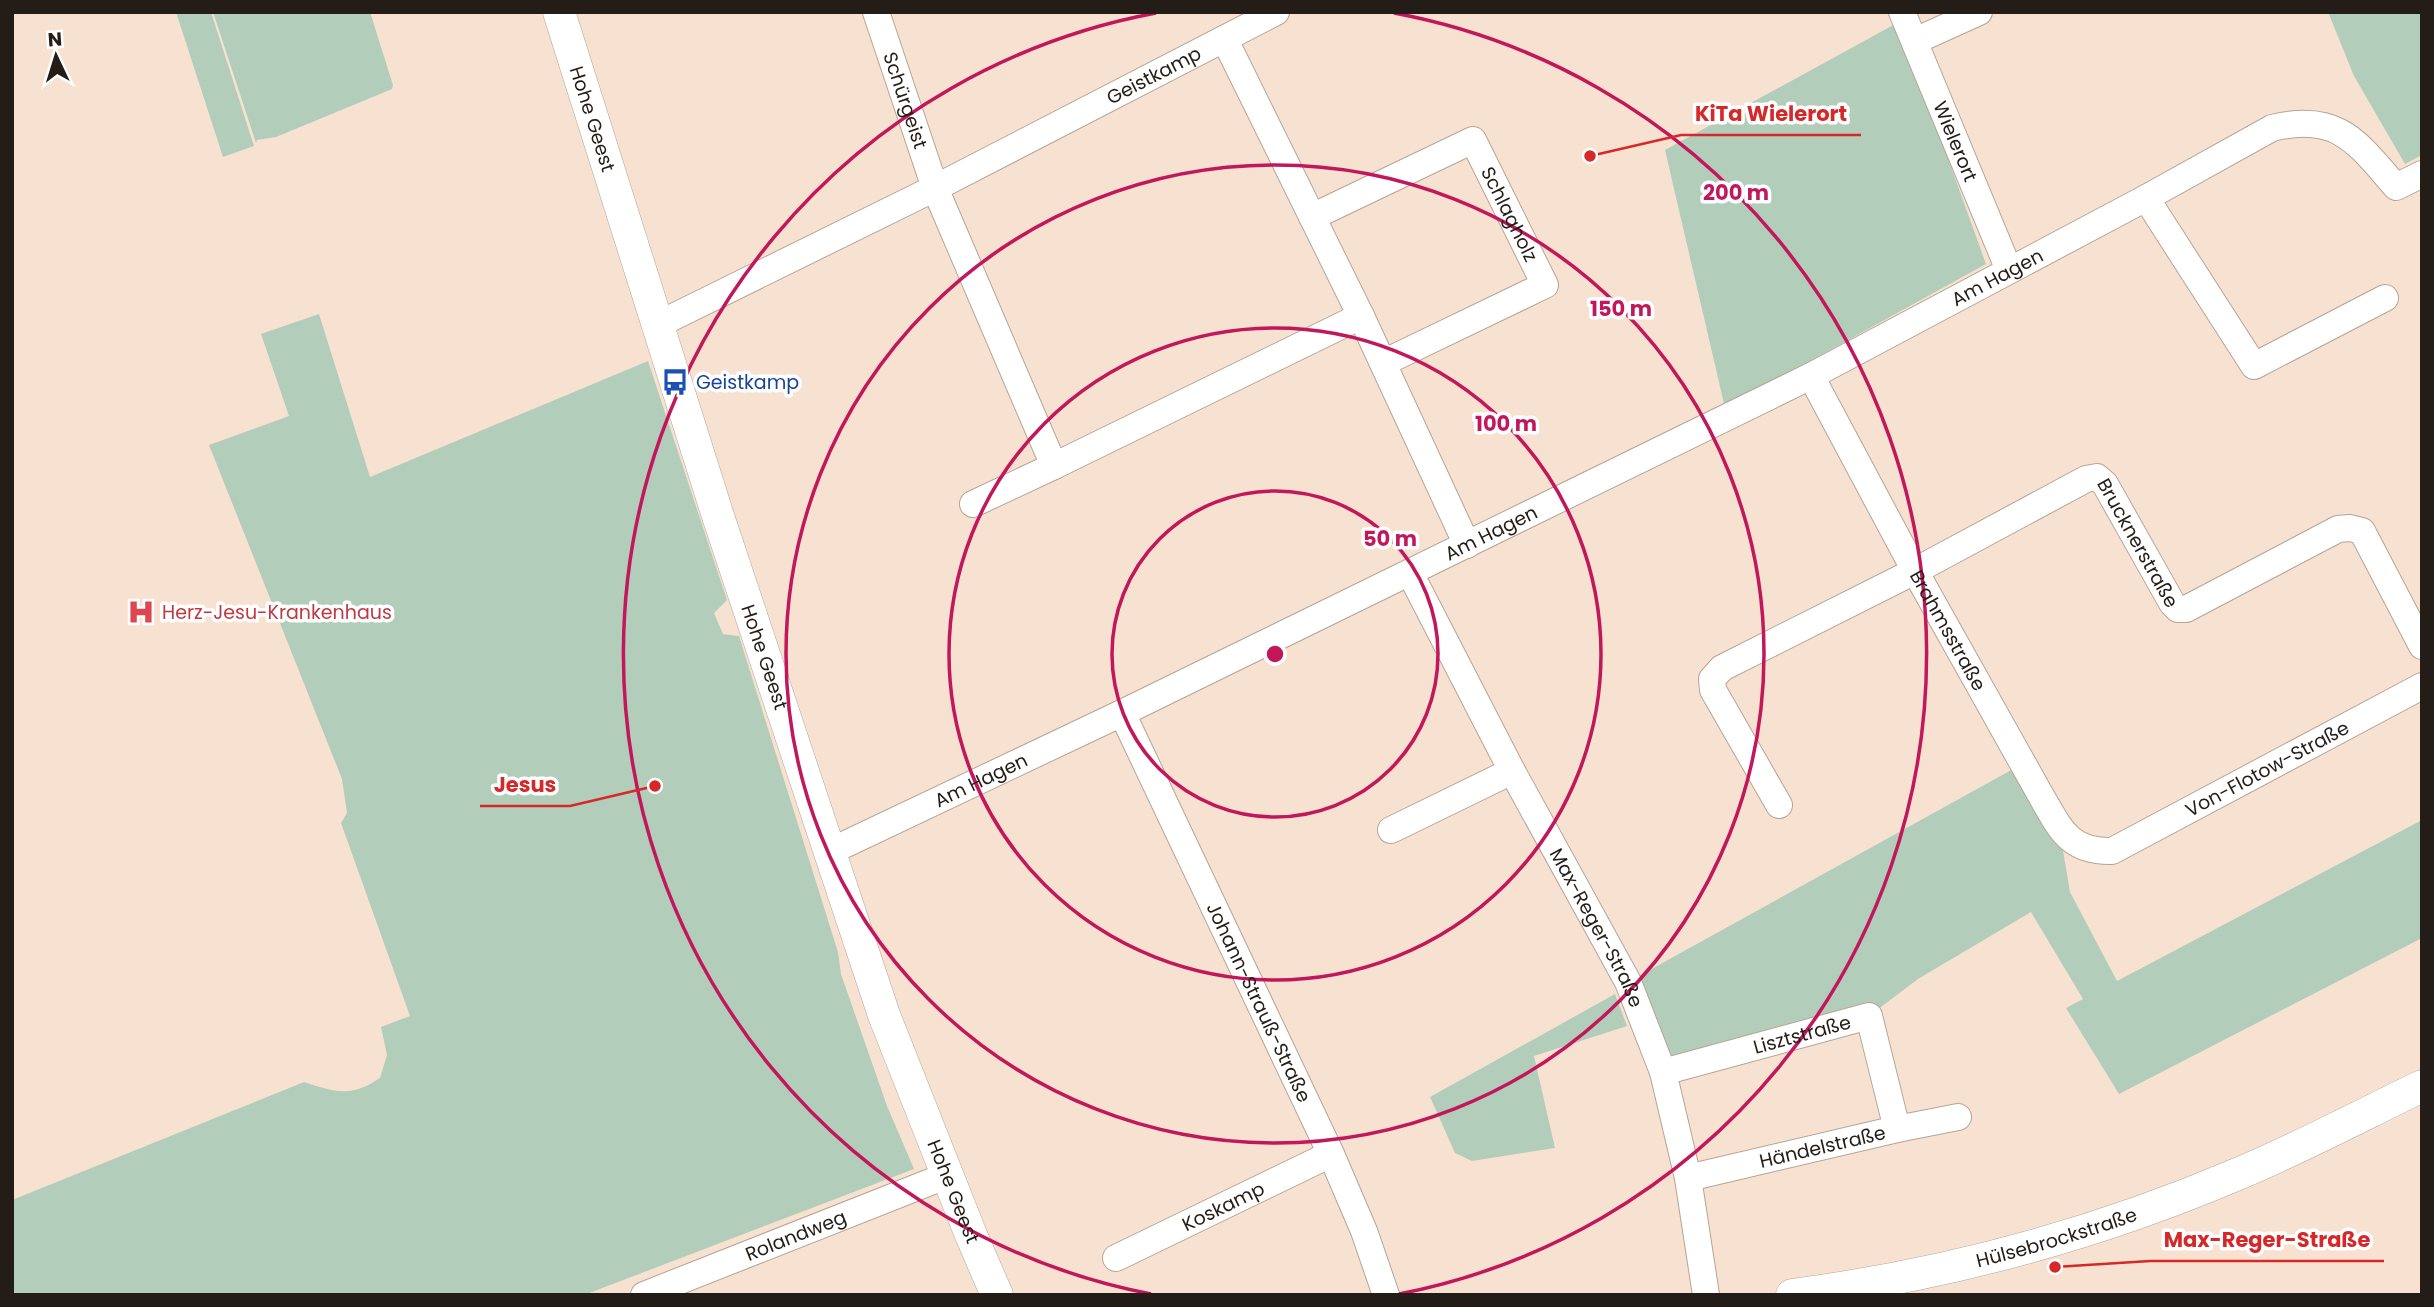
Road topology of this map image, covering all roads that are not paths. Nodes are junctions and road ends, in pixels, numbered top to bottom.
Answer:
1 (559, 12) edge
2 (876, 12) edge
3 (1276, 12) edge
4 (1902, 12) edge
5 (1979, 12) edge
6 (1225, 40) junction
7 (1915, 41) junction
8 (2422, 174) edge
9 (934, 188) junction
10 (2146, 198) junction
11 (1312, 218) junction
12 (2009, 270) junction
13 (2385, 298) dead end
14 (1361, 316) junction
15 (657, 326) junction
16 (1383, 363) junction
17 (1811, 376) junction
18 (1054, 466) junction
19 (973, 504) dead end
20 (1467, 545) junction
21 (1915, 570) junction
22 (1410, 573) junction
23 (2422, 646) edge
24 (2422, 686) edge
25 (1122, 713) junction
26 (1512, 771) junction
27 (1779, 805) dead end
28 (1391, 831) dead end
29 (2112, 851) joint
30 (830, 852) junction
31 (1663, 1072) junction
32 (2422, 1086) edge
33 (1958, 1117) dead end
34 (1897, 1129) junction
35 (1331, 1154) junction
36 (948, 1175) junction
37 (1688, 1178) junction
38 (1116, 1258) dead end
39 (1836, 1292) edge
40 (644, 1295) edge
41 (997, 1295) edge
42 (1386, 1295) edge
43 (1706, 1295) edge
44 (1792, 1295) edge

1 - 15 street, Hohe Geest
2 - 9 street, Schürgeist
3 - 6 street, Geistkamp
4 - 7 street, Wielerort
5 - 7 street
6 - 9 street, Geistkamp
6 - 11 street
7 - 12 street, Wielerort
8 - 10 street, Am Hagen
9 - 15 street, Geistkamp
9 - 18 street
10 - 12 street, Am Hagen
10 - 13 street
11 - 14 street
11 - 16 street, Schlagholz
12 - 17 street, Am Hagen
14 - 16 street
14 - 18 street
15 - 30 street, Hohe Geest
16 - 20 street
17 - 20 street, Am Hagen
17 - 21 street, Brahmsstraße
18 - 19 street
20 - 22 street, Am Hagen
21 - 23 street, Brucknerstraße
21 - 27 street
21 - 29 street, Brahmsstraße
22 - 25 street, Am Hagen
22 - 26 street, Max-Reger-Straße
24 - 29 street, Von-Flotow-Straße
25 - 30 street, Am Hagen
25 - 35 street, Johann-Strauß-Straße
26 - 28 street
26 - 31 street, Max-Reger-Straße
30 - 36 street, Hohe Geest
31 - 34 street, Lisztstraße
31 - 37 street, Max-Reger-Straße
32 - 39 street, Hülsebrockstraße
33 - 34 street, Händelstraße
34 - 37 street, Händelstraße
35 - 38 street, Koskamp
35 - 42 street, Johann-Strauß-Straße
36 - 40 street, Rolandweg
36 - 41 street, Hohe Geest
37 - 43 street, Max-Reger-Straße
39 - 44 street, Hülsebrockstraße

